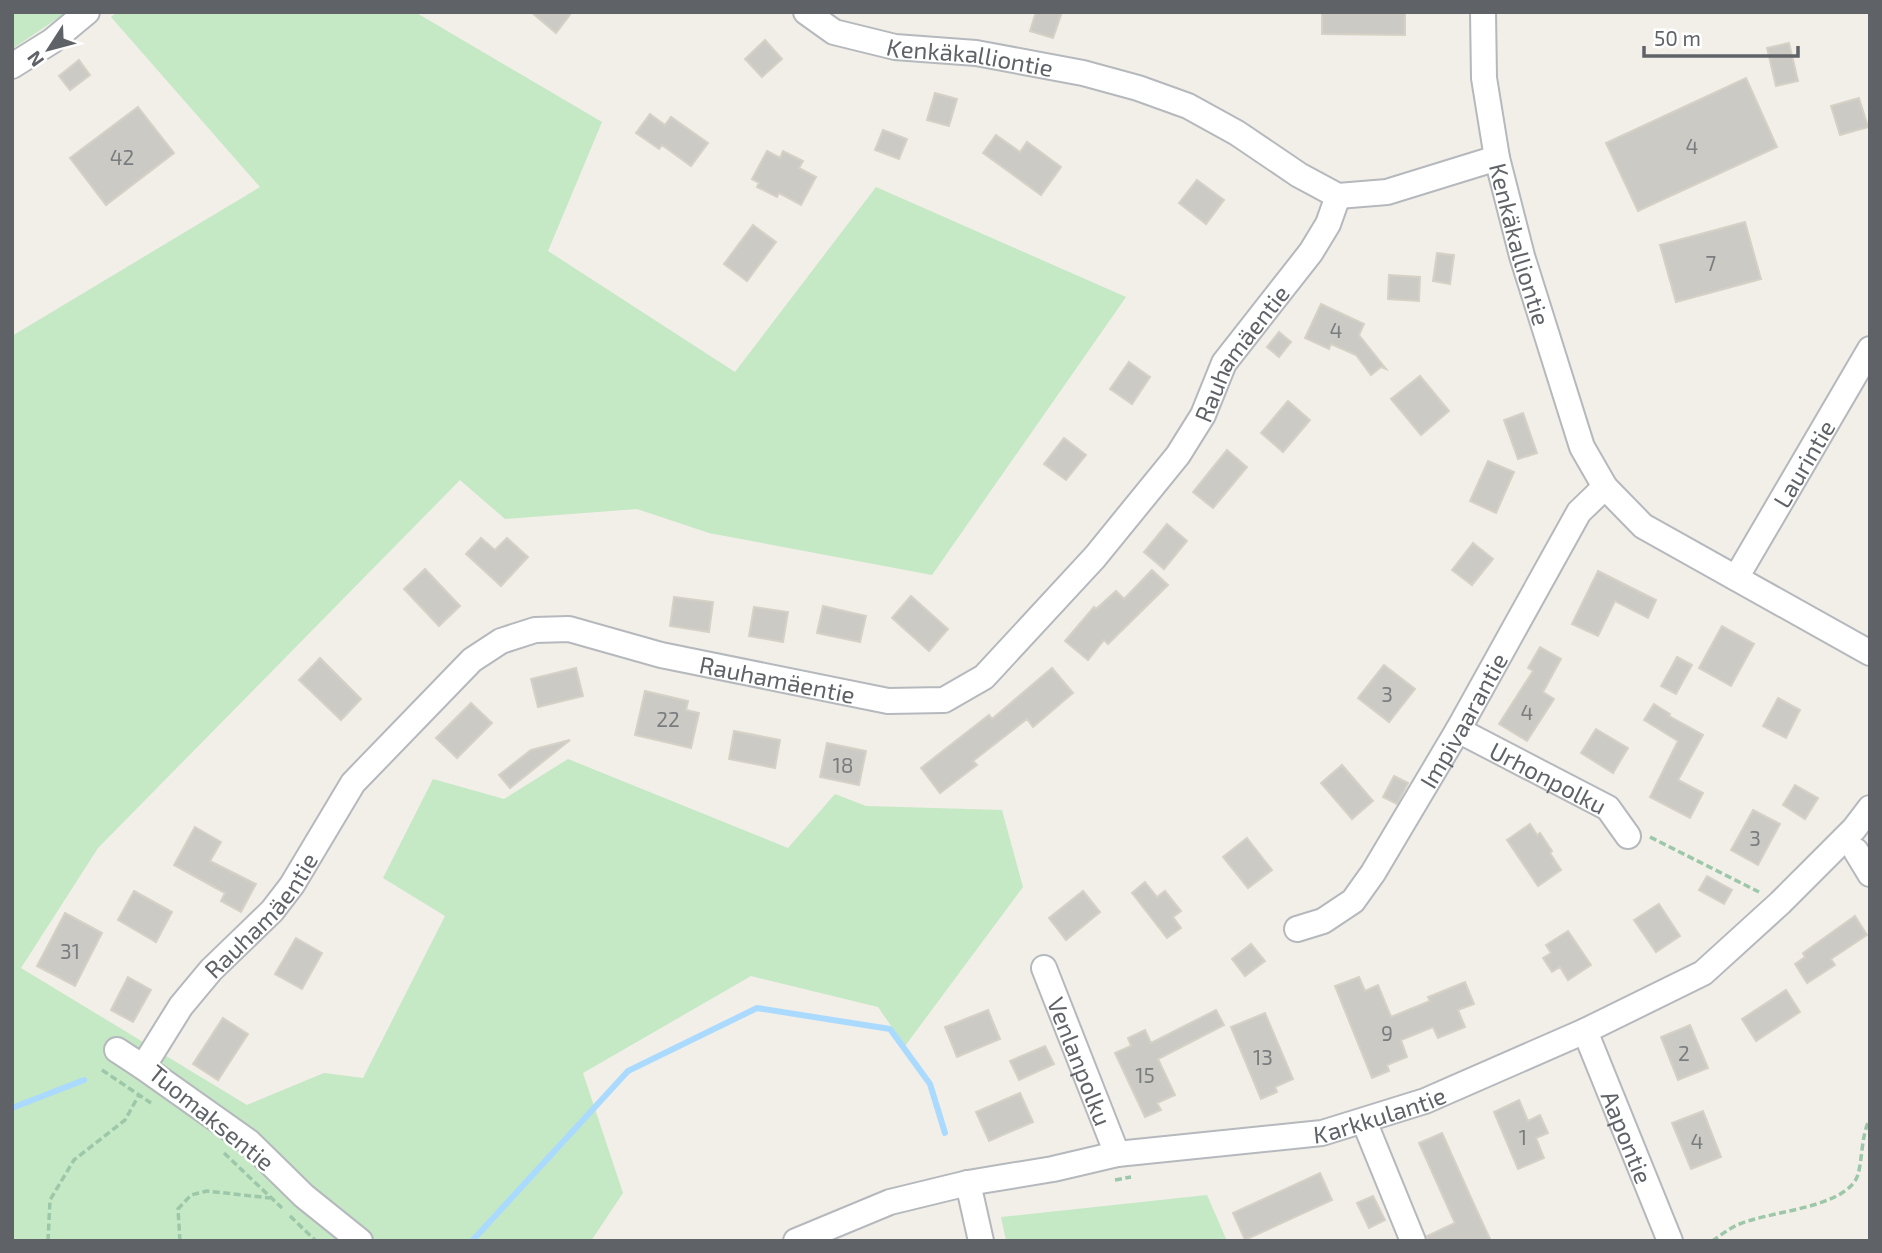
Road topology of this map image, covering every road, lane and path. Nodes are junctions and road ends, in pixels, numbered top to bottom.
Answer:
1 (88, 12) edge
2 (806, 12) edge
3 (1483, 12) edge
4 (12, 66) edge
5 (1497, 158) junction
6 (1338, 196) junction
7 (1870, 349) edge
8 (1605, 487) junction
9 (1736, 578) junction
10 (1870, 653) edge
11 (1458, 730) junction
12 (1870, 808) edge
13 (1623, 828) joint
14 (1856, 851) dead end
15 (1870, 874) edge
16 (1780, 903) junction
17 (1297, 929) dead end
18 (1044, 968) dead end
19 (1585, 1031) junction
20 (156, 1044) joint
21 (117, 1050) dead end
22 (143, 1067) junction
23 (102, 1070) dead end
24 (139, 1095) junction
25 (158, 1107) dead end
26 (1870, 1119) edge
27 (1364, 1121) junction
28 (216, 1146) dead end
29 (1117, 1154) junction
30 (968, 1183) junction
31 (270, 1198) junction
32 (801, 1238) edge
33 (48, 1241) edge
34 (180, 1241) edge
35 (319, 1241) edge
36 (360, 1241) edge
37 (981, 1241) edge
38 (1413, 1241) edge
39 (1670, 1241) edge
40 (1712, 1241) edge

1 - 4 street
2 - 6 street, Kenkäkalliontie
3 - 5 street
5 - 6 street, Kenkäkalliontie
5 - 8 street, Kenkäkalliontie
6 - 20 street, Rauhamäentie
7 - 9 street, Laurintie
8 - 9 street, Kenkäkalliontie
8 - 11 street, Impivaarantie
9 - 10 street, Kenkäkalliontie
11 - 13 street, Urhonpolku
11 - 17 street, Impivaarantie
12 - 16 street, Karkkulantie
13 - 16 path
14 - 15 street
16 - 19 street, Karkkulantie
18 - 29 street, Venlanpolku
19 - 27 street, Karkkulantie
19 - 39 street, Aapontie
20 - 22 street, Tuomaksentie
21 - 22 street
22 - 36 street, Tuomaksentie
23 - 24 path
24 - 25 path
24 - 33 path
26 - 40 path
27 - 29 street, Karkkulantie
27 - 38 street
28 - 31 path
29 - 30 street, Karkkulantie
30 - 32 street, Karkkulantie
30 - 37 street
31 - 34 path
31 - 35 path

